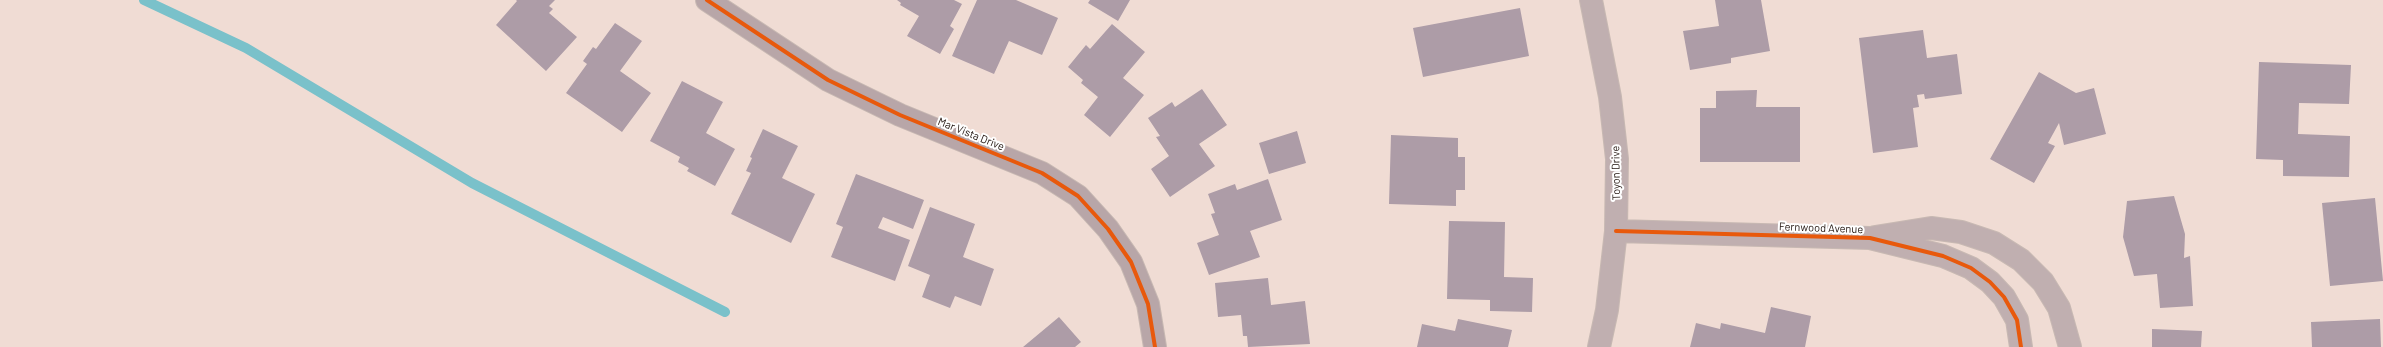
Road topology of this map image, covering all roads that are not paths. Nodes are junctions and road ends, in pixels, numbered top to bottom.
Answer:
1 (707, 0) edge
2 (1591, 0) edge
3 (1616, 231) junction
4 (1870, 238) junction
5 (1155, 347) edge
6 (1599, 347) edge
7 (2021, 347) edge
8 (2070, 347) edge

1 - 5 street, Mar Vista Drive
2 - 3 street, Toyon Drive
3 - 4 street, Fernwood Avenue
3 - 6 street, Toyon Drive
4 - 7 street, Fernwood Avenue
4 - 8 street, Fernwood Avenue

